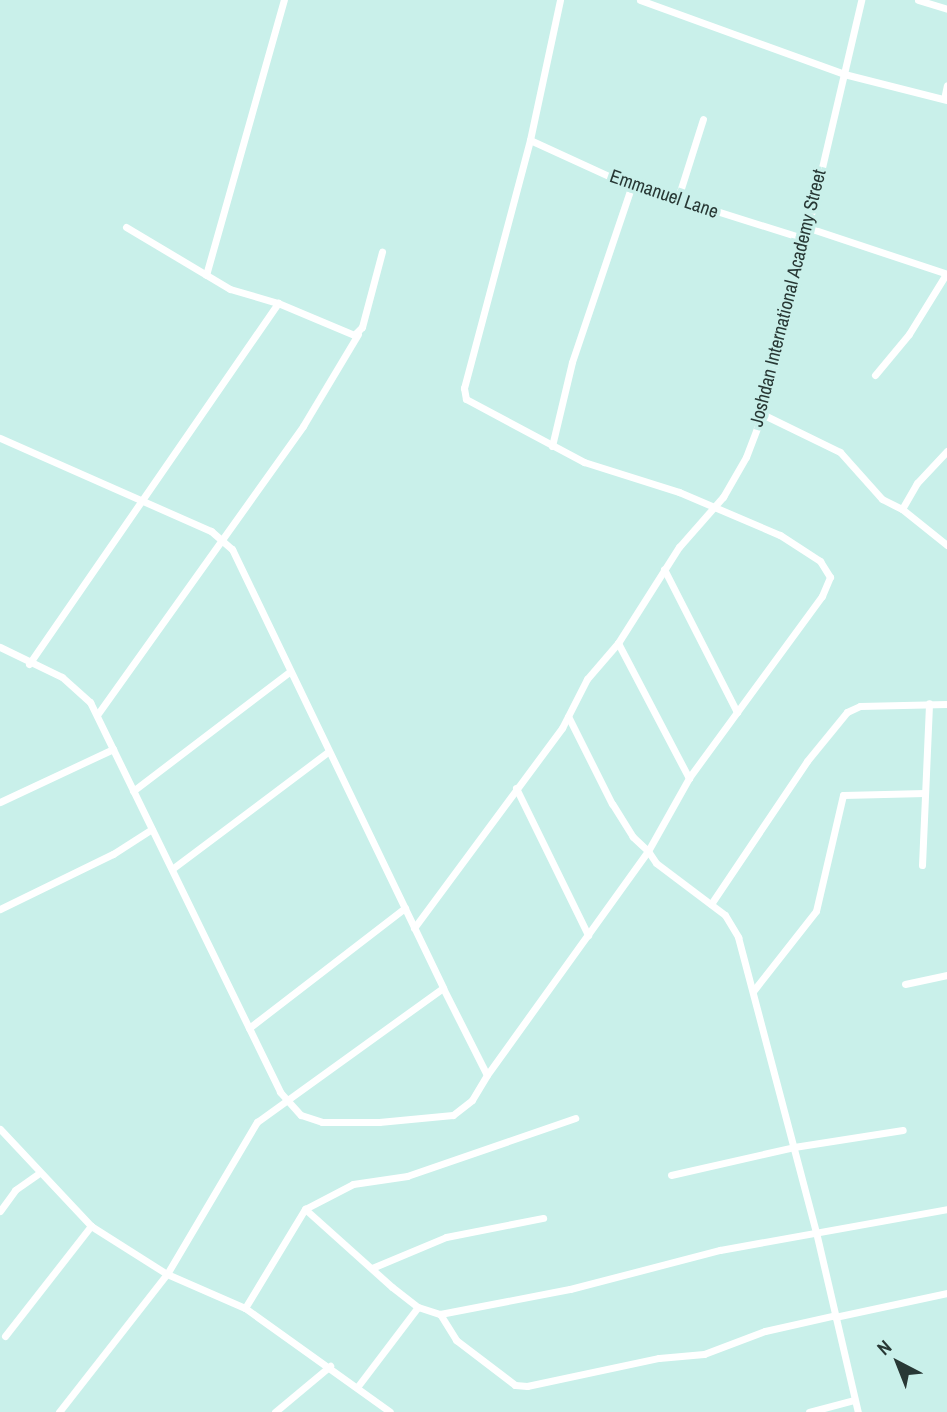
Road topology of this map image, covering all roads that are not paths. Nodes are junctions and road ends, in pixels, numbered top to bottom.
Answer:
1 (284, 0) edge
2 (560, 0) edge
3 (640, 0) edge
4 (861, 0) edge
5 (918, 0) edge
6 (936, 3) edge
7 (947, 9) edge
8 (844, 74) junction
9 (947, 85) edge
10 (946, 99) edge
11 (703, 119) dead end
12 (530, 140) junction
13 (632, 185) junction
14 (677, 201) junction
15 (126, 227) dead end
16 (806, 227) junction
17 (802, 239) junction
18 (382, 252) dead end
19 (946, 274) edge
20 (206, 275) junction
21 (278, 303) junction
22 (358, 334) junction
23 (875, 375) dead end
24 (762, 414) junction
25 (0, 438) edge
26 (552, 446) junction
27 (947, 451) edge
28 (141, 501) junction
29 (714, 508) junction
30 (902, 509) junction
31 (222, 540) junction
32 (947, 545) edge
33 (664, 569) junction
34 (618, 643) junction
35 (0, 647) edge
36 (29, 664) junction
37 (289, 672) junction
38 (929, 703) junction
39 (947, 704) edge
40 (737, 712) junction
41 (97, 715) junction
42 (568, 716) junction
43 (113, 749) junction
44 (329, 751) junction
45 (689, 778) junction
46 (516, 788) junction
47 (133, 791) junction
48 (925, 793) junction
49 (0, 802) edge
50 (152, 829) junction
51 (648, 851) junction
52 (922, 865) dead end
53 (172, 869) junction
54 (711, 904) junction
55 (405, 908) junction
56 (0, 909) edge
57 (414, 928) junction
58 (588, 935) junction
59 (947, 975) edge
60 (905, 984) dead end
61 (443, 988) junction
62 (754, 990) junction
63 (249, 1028) junction
64 (487, 1075) junction
65 (287, 1099) junction
66 (575, 1118) dead end
67 (0, 1129) edge
68 (903, 1130) dead end
69 (794, 1147) junction
70 (39, 1173) junction
71 (671, 1175) dead end
72 (305, 1209) junction
73 (947, 1209) edge
74 (0, 1210) edge
75 (543, 1218) dead end
76 (92, 1226) junction
77 (816, 1232) junction
78 (372, 1268) junction
79 (167, 1274) junction
80 (947, 1293) edge
81 (418, 1307) junction
82 (245, 1308) junction
83 (440, 1314) junction
84 (833, 1317) junction
85 (5, 1336) dead end
86 (330, 1366) junction
87 (358, 1386) junction
88 (854, 1400) junction
89 (59, 1412) edge
90 (275, 1412) edge
91 (390, 1412) edge
92 (809, 1412) edge
93 (858, 1412) edge

1 - 20 street
2 - 12 street
3 - 8 street
4 - 8 street, Joshdan International Academy Street
5 - 6 street
6 - 7 street
8 - 10 street
8 - 16 street, Joshdan International Academy Street
9 - 10 street
11 - 14 street
12 - 13 street, Emmanuel Lane
12 - 26 street
13 - 14 street, Emmanuel Lane
13 - 26 street
14 - 17 street, Emmanuel Lane
15 - 20 street
16 - 17 street, Joshdan International Academy Street
16 - 19 street
17 - 24 street, Joshdan International Academy Street
18 - 22 street
19 - 23 street
20 - 21 street
21 - 22 street
21 - 28 street
22 - 31 street
24 - 29 street, Joshdan International Academy Street
24 - 30 street
25 - 28 street
26 - 29 street
27 - 30 street
28 - 31 street
28 - 36 street
29 - 33 street, Joshdan International Academy Street
29 - 40 street
30 - 32 street
31 - 37 street
31 - 41 street
33 - 34 street, Joshdan International Academy Street
33 - 40 street
34 - 42 street, Joshdan International Academy Street
34 - 45 street
35 - 36 street
36 - 41 street
37 - 44 street
37 - 47 street
38 - 39 street
38 - 48 street
38 - 54 street
40 - 45 street
41 - 43 street
42 - 46 street, Joshdan International Academy Street
42 - 51 street
43 - 47 street
43 - 49 street
44 - 53 street
44 - 55 street
45 - 51 street
46 - 57 street, Joshdan International Academy Street
46 - 58 street
47 - 50 street
48 - 52 street
48 - 62 street
50 - 53 street
50 - 56 street
51 - 54 street
51 - 58 street
53 - 63 street
54 - 62 street
55 - 57 street
55 - 63 street
57 - 61 street
58 - 64 street
59 - 60 street
61 - 64 street
61 - 65 street
62 - 69 street
63 - 65 street
64 - 65 street
65 - 79 street
66 - 72 street
67 - 70 street
68 - 69 street
69 - 71 street
69 - 77 street
70 - 74 street
70 - 76 street
72 - 78 street
72 - 82 street
73 - 77 street
75 - 78 street
76 - 79 street
76 - 85 street
77 - 83 street
77 - 84 street
78 - 81 street
79 - 82 street
79 - 89 street
80 - 84 street
81 - 83 street
81 - 87 street
82 - 86 street
83 - 84 street
84 - 88 street
86 - 87 street
86 - 90 street
87 - 91 street
88 - 92 street
88 - 93 street

